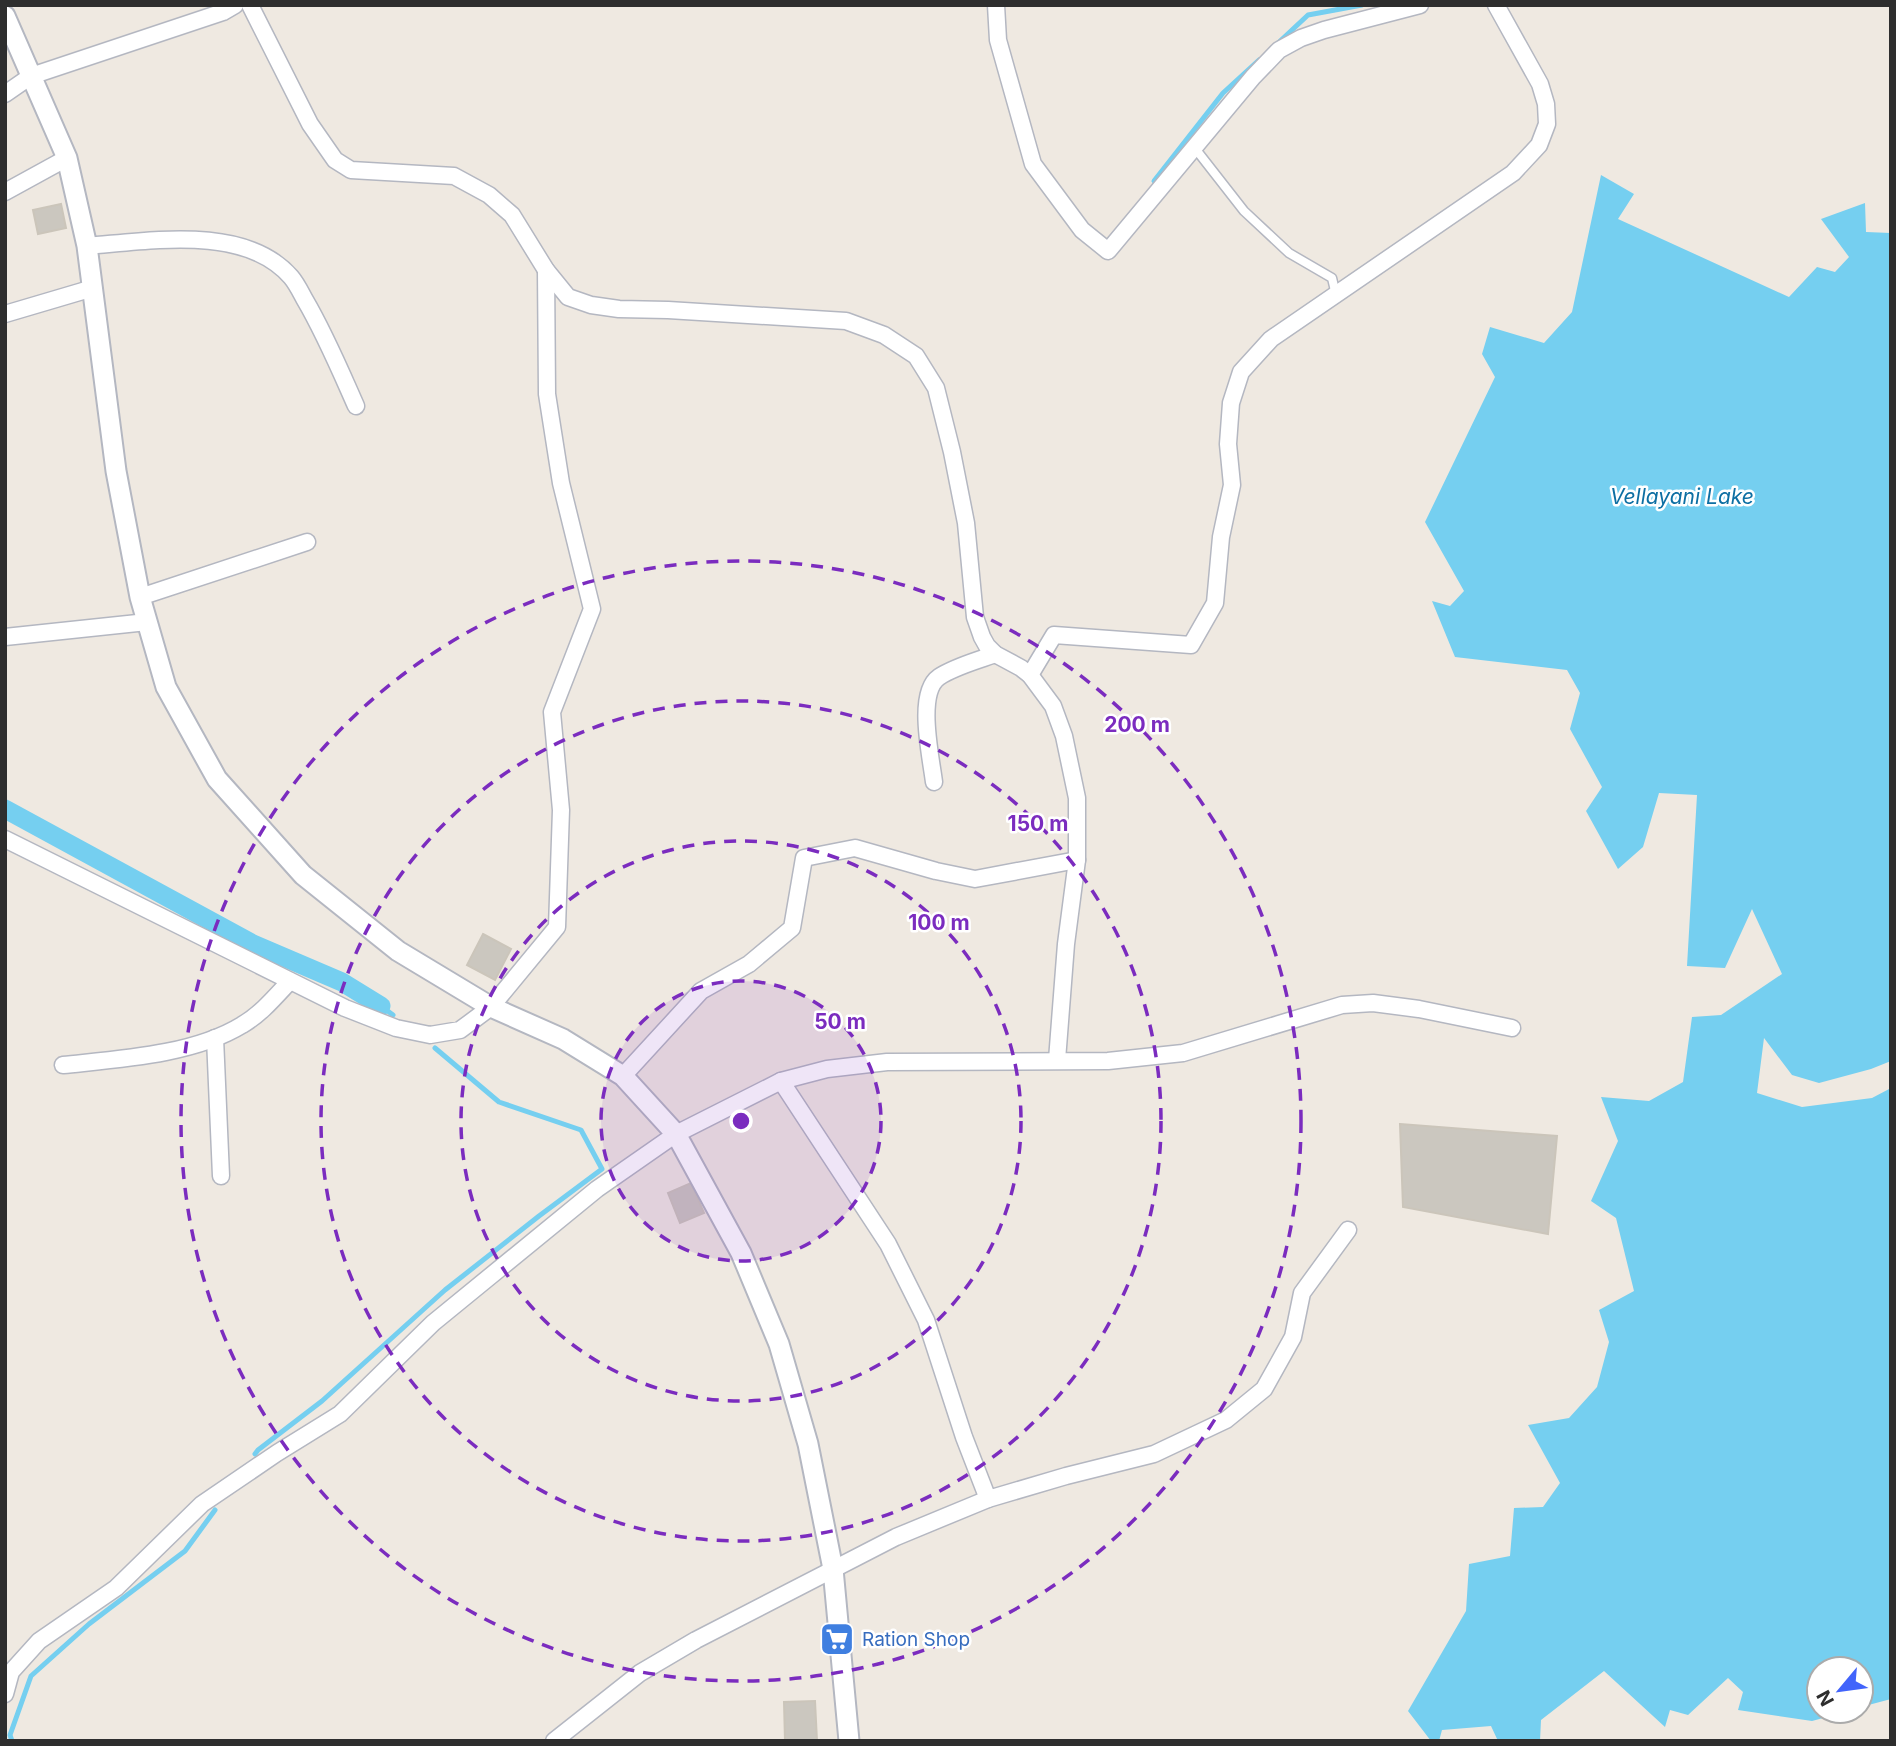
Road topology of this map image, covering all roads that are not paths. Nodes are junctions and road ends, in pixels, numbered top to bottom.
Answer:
1 (235, 5) edge
2 (250, 5) edge
3 (996, 5) edge
4 (1420, 5) edge
5 (1496, 5) edge
6 (5, 16) edge
7 (31, 76) junction
8 (5, 94) edge
9 (1194, 148) junction
10 (67, 158) junction
11 (5, 192) edge
12 (88, 246) junction
13 (546, 270) junction
14 (93, 288) junction
15 (1336, 295) junction
16 (5, 314) edge
17 (356, 406) dead end
18 (307, 542) dead end
19 (140, 597) junction
20 (147, 622) junction
21 (5, 637) edge
22 (995, 654) junction
23 (1030, 675) junction
24 (934, 782) dead end
25 (6, 840) edge
26 (1077, 860) junction
27 (289, 981) junction
28 (491, 1007) junction
29 (1512, 1028) dead end
30 (215, 1038) junction
31 (1057, 1060) junction
32 (63, 1065) dead end
33 (623, 1076) junction
34 (781, 1081) junction
35 (676, 1134) junction
36 (221, 1176) dead end
37 (1348, 1230) dead end
38 (988, 1499) junction
39 (833, 1569) junction
40 (5, 1694) edge
41 (851, 1740) edge
42 (554, 1741) edge

1 - 7 street
2 - 13 street
3 - 9 street
4 - 9 street
5 - 15 street
6 - 7 street
7 - 8 street
7 - 10 street
9 - 15 lane
10 - 11 street
10 - 12 street
12 - 14 street
12 - 17 street
13 - 22 street
13 - 28 street
14 - 16 street
14 - 19 street
15 - 23 street
18 - 19 street
19 - 20 street
20 - 21 street
20 - 28 street
22 - 23 street
22 - 24 street
23 - 26 street
25 - 27 street
26 - 31 street
26 - 33 street
27 - 28 street
27 - 30 street
28 - 33 street
29 - 31 street
30 - 32 street
30 - 36 street
31 - 34 street
33 - 35 street
34 - 35 street
34 - 38 street
35 - 39 street
35 - 40 street
37 - 38 street
38 - 39 street
39 - 41 street
39 - 42 street

